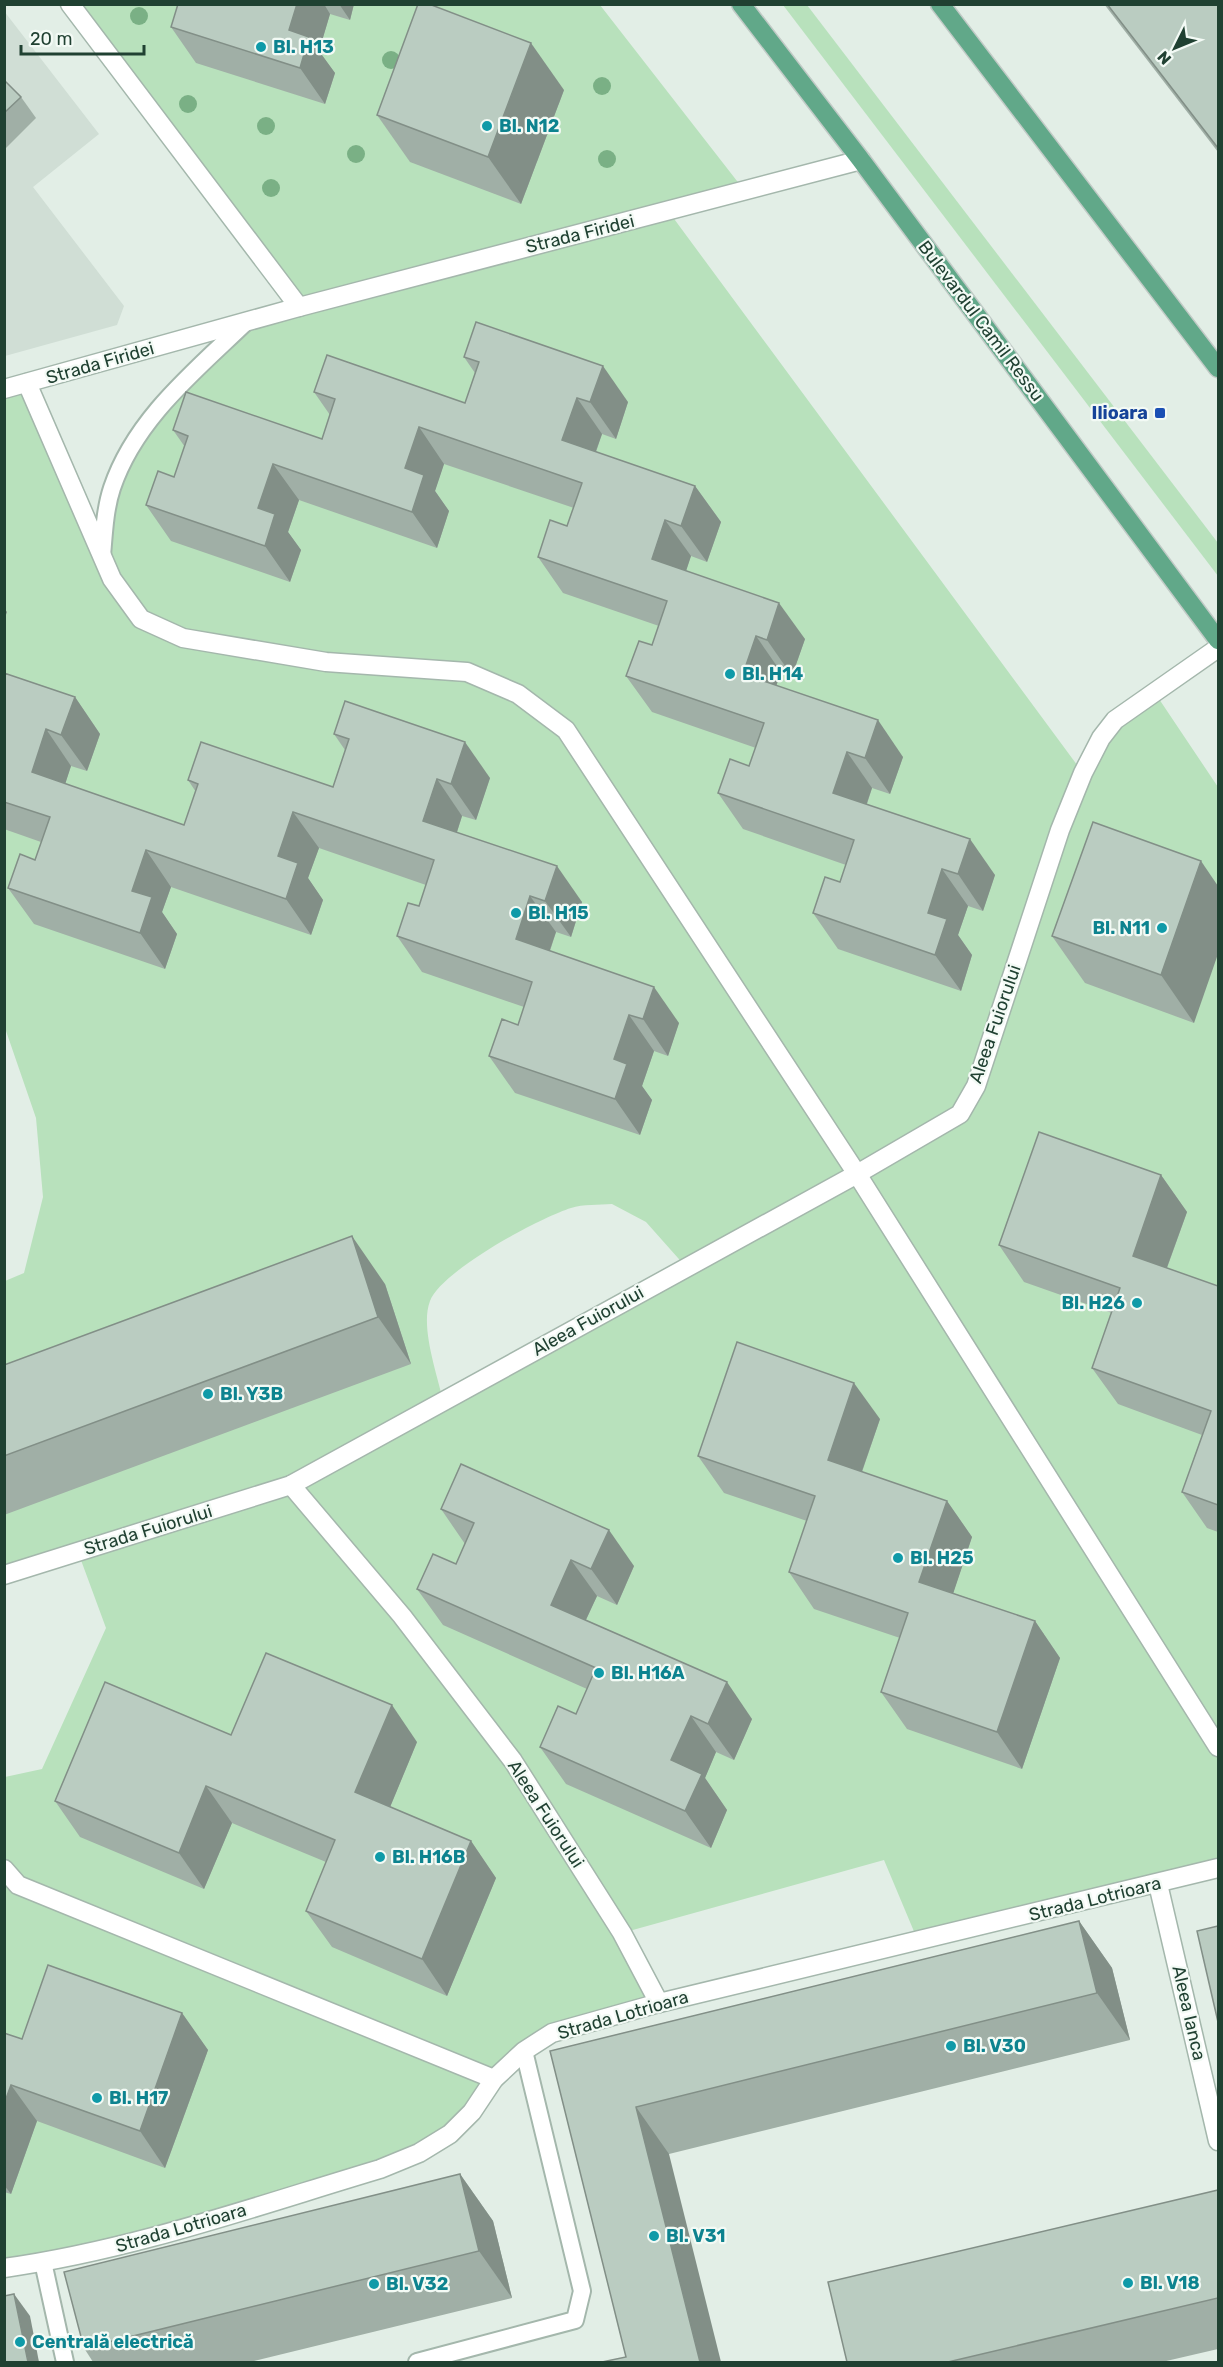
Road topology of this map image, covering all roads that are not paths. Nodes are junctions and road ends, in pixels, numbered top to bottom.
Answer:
1 (70, 4) edge
2 (741, 4) edge
3 (940, 4) edge
4 (861, 160) junction
5 (299, 307) junction
6 (246, 322) junction
7 (1218, 368) edge
8 (27, 383) junction
9 (4, 389) edge
10 (102, 556) junction
11 (1218, 640) edge
12 (1218, 648) edge
13 (857, 1174) junction
14 (291, 1485) junction
15 (4, 1575) edge
16 (1218, 1747) edge
17 (1218, 1868) edge
18 (4, 1869) edge
19 (1158, 1884) junction
20 (658, 2004) junction
21 (524, 2051) junction
22 (494, 2079) junction
23 (1218, 2141) edge
24 (43, 2262) junction
25 (4, 2268) edge
26 (65, 2362) edge
27 (417, 2362) edge

1 - 5 street
2 - 4 main road, Bulevardul Camil Ressu
3 - 7 main road
4 - 5 street, Strada Firidei
4 - 11 main road, Bulevardul Camil Ressu
5 - 6 street, Strada Firidei
6 - 8 street, Strada Firidei
6 - 10 lane
8 - 9 street, Strada Firidei
8 - 10 street
10 - 13 street
12 - 13 street, Aleea Fuiorului
13 - 14 street, Aleea Fuiorului
13 - 16 street
14 - 15 street, Strada Fuiorului
14 - 20 street, Aleea Fuiorului
17 - 19 street, Strada Lotrioara
18 - 22 street
19 - 20 street, Strada Lotrioara
19 - 23 street, Aleea Ianca
20 - 21 street, Strada Lotrioara
21 - 22 street, Strada Lotrioara
21 - 27 lane
22 - 24 street, Strada Lotrioara
24 - 25 street, Strada Lotrioara
24 - 26 lane

